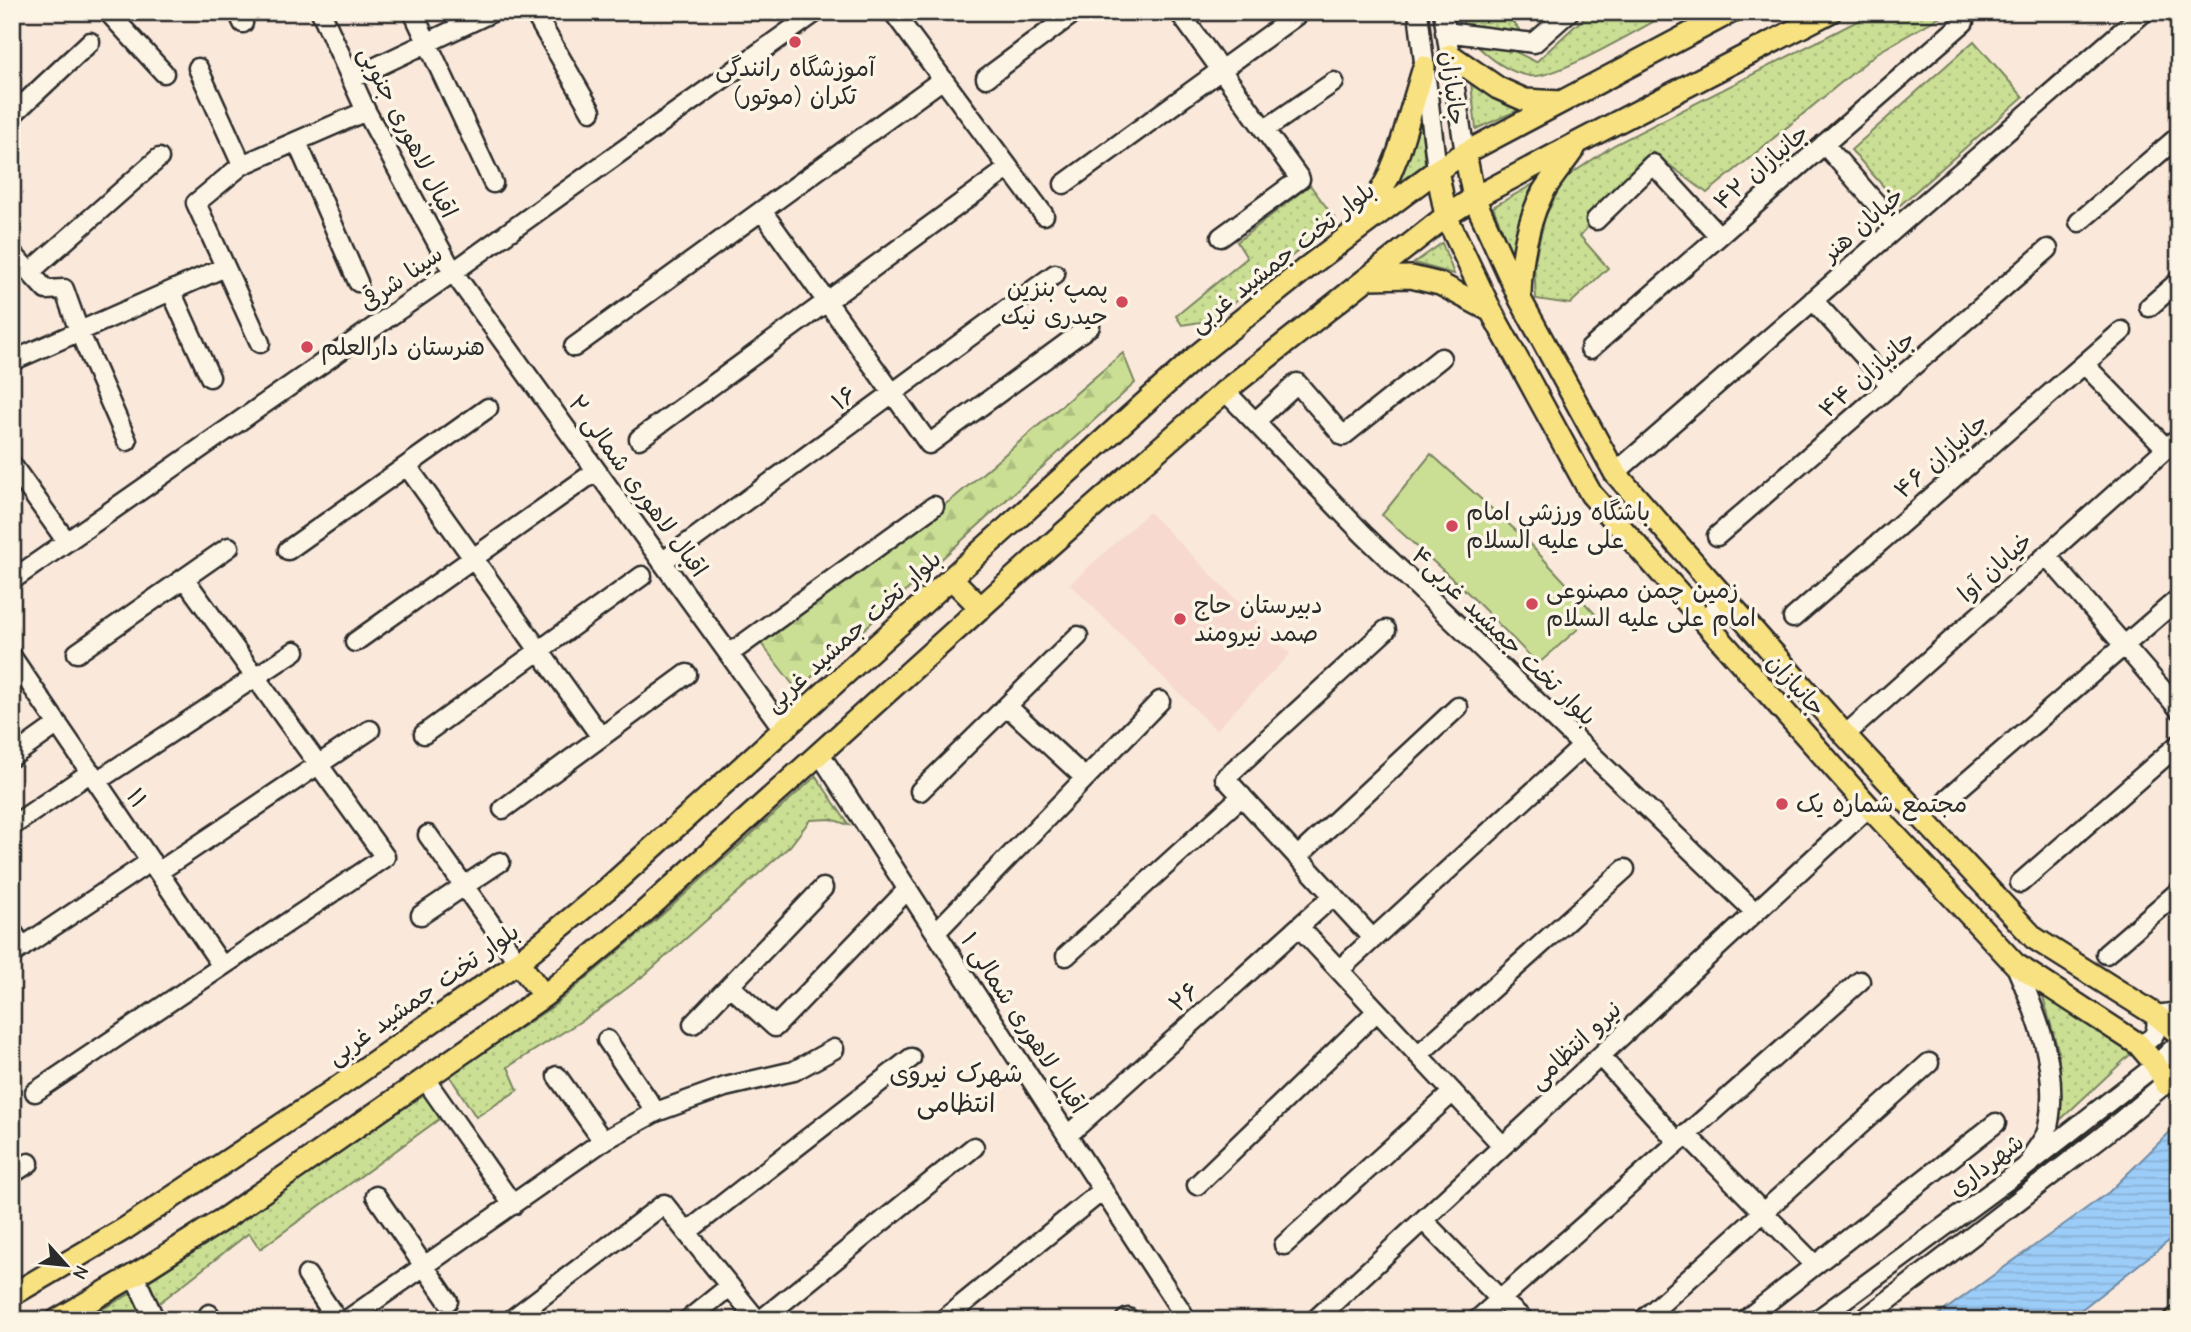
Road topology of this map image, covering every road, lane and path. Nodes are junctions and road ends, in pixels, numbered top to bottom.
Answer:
1 (108, 12) edge
2 (321, 12) edge
3 (413, 12) edge
4 (492, 12) edge
5 (534, 12) edge
6 (816, 12) edge
7 (892, 12) edge
8 (1075, 12) edge
9 (1179, 12) edge
10 (1301, 12) edge
11 (1418, 12) edge
12 (1443, 12) edge
13 (1569, 12) edge
14 (1731, 12) edge
15 (1830, 12) edge
16 (2144, 12) edge
17 (1964, 22) dead end
18 (1445, 32) junction
19 (90, 43) dead end
20 (427, 43) junction
21 (1450, 55) junction
22 (1424, 66) junction
23 (198, 68) dead end
24 (1221, 70) junction
25 (164, 73) dead end
26 (986, 78) dead end
27 (351, 79) junction
28 (943, 79) junction
29 (1334, 82) dead end
30 (1561, 102) junction
31 (366, 111) junction
32 (591, 111) dead end
33 (12, 115) edge
34 (1264, 130) junction
35 (2179, 135) edge
36 (297, 142) junction
37 (1579, 142) junction
38 (1824, 144) junction
39 (1465, 153) junction
40 (159, 158) dead end
41 (242, 166) junction
42 (1009, 168) junction
43 (1437, 170) junction
44 (493, 183) dead end
45 (1064, 184) dead end
46 (1474, 198) junction
47 (762, 211) junction
48 (1044, 215) dead end
49 (1446, 215) junction
50 (1596, 220) dead end
51 (2079, 222) dead end
52 (1361, 226) junction
53 (1897, 227) junction
54 (1719, 236) junction
55 (1221, 237) dead end
56 (2048, 249) dead end
57 (12, 253) edge
58 (225, 267) junction
59 (30, 272) junction
60 (453, 272) junction
61 (1055, 274) dead end
62 (1370, 278) junction
63 (2179, 281) edge
64 (358, 282) dead end
65 (171, 291) junction
66 (1520, 299) junction
67 (1813, 300) junction
68 (827, 301) junction
69 (2149, 307) dead end
70 (1491, 312) junction
71 (1090, 326) dead end
72 (79, 331) junction
73 (2122, 331) dead end
74 (260, 343) dead end
75 (574, 347) dead end
76 (1590, 349) dead end
77 (1441, 358) dead end
78 (12, 361) edge
79 (2084, 364) junction
80 (210, 377) dead end
81 (1891, 386) junction
82 (1225, 391) junction
83 (893, 393) junction
84 (488, 408) dead end
85 (1255, 422) junction
86 (639, 439) dead end
87 (127, 440) dead end
88 (2172, 442) edge
89 (12, 465) edge
90 (407, 466) junction
91 (596, 471) junction
92 (1615, 473) junction
93 (934, 506) dead end
94 (1717, 536) dead end
95 (67, 542) junction
96 (229, 547) dead end
97 (288, 550) dead end
98 (2046, 555) junction
99 (473, 558) junction
100 (662, 562) junction
101 (642, 576) dead end
102 (184, 578) junction
103 (951, 578) junction
104 (12, 580) edge
105 (2179, 597) edge
106 (1726, 599) junction
107 (981, 608) junction
108 (1793, 618) dead end
109 (1703, 620) junction
110 (1386, 630) dead end
111 (1077, 636) dead end
112 (355, 642) dead end
113 (2124, 645) junction
114 (539, 650) junction
115 (295, 651) dead end
116 (77, 653) dead end
117 (729, 654) junction
118 (12, 657) edge
119 (687, 674) dead end
120 (255, 677) junction
121 (1160, 701) dead end
122 (1007, 706) junction
123 (1458, 707) dead end
124 (2179, 709) edge
125 (58, 724) junction
126 (783, 729) junction
127 (370, 730) dead end
128 (424, 734) dead end
129 (1845, 735) junction
130 (601, 737) junction
131 (2179, 744) edge
132 (1583, 747) junction
133 (820, 754) junction
134 (12, 757) edge
135 (318, 764) junction
136 (94, 777) junction
137 (1085, 778) junction
138 (920, 791) dead end
139 (1242, 796) junction
140 (1948, 798) dead end
141 (1869, 807) junction
142 (503, 809) dead end
143 (12, 826) edge
144 (428, 835) dead end
145 (1297, 856) junction
146 (500, 862) dead end
147 (154, 866) junction
148 (1625, 869) dead end
149 (2020, 883) dead end
150 (464, 886) junction
151 (823, 888) dead end
152 (908, 889) junction
153 (2179, 891) edge
154 (1333, 896) junction
155 (1755, 912) junction
156 (421, 915) dead end
157 (1299, 927) junction
158 (12, 931) edge
159 (936, 932) junction
160 (1373, 939) junction
161 (18, 951) edge
162 (2106, 954) dead end
163 (1066, 956) dead end
164 (518, 962) junction
165 (2015, 964) junction
166 (222, 966) junction
167 (1339, 970) junction
168 (1860, 981) dead end
169 (730, 986) junction
170 (544, 996) junction
171 (1377, 1011) junction
172 (2179, 1012) edge
173 (2156, 1015) junction
174 (693, 1024) dead end
175 (2179, 1034) edge
176 (607, 1040) dead end
177 (2179, 1043) edge
178 (2138, 1044) junction
179 (834, 1049) dead end
180 (1418, 1055) junction
181 (1600, 1056) junction
182 (911, 1058) dead end
183 (1929, 1063) dead end
184 (2167, 1074) edge
185 (557, 1076) dead end
186 (425, 1079) junction
187 (34, 1092) dead end
188 (1453, 1092) junction
189 (656, 1112) junction
190 (1996, 1123) dead end
191 (1068, 1135) junction
192 (1682, 1138) junction
193 (604, 1141) junction
194 (1503, 1146) junction
195 (974, 1147) dead end
196 (29, 1163) dead end
197 (2024, 1168) junction
198 (12, 1174) edge
199 (1197, 1185) dead end
200 (1103, 1189) junction
201 (376, 1196) dead end
202 (513, 1205) junction
203 (1762, 1213) junction
204 (1424, 1221) junction
205 (687, 1232) junction
206 (1284, 1245) dead end
207 (1814, 1264) junction
208 (424, 1266) junction
209 (134, 1275) junction
210 (307, 1275) dead end
211 (730, 1286) junction
212 (12, 1295) edge
213 (1500, 1299) junction
214 (448, 1301) dead end
215 (57, 1320) edge
216 (155, 1320) edge
217 (337, 1320) edge
218 (347, 1320) edge
219 (511, 1320) edge
220 (688, 1320) edge
221 (759, 1320) edge
222 (943, 1320) edge
223 (1187, 1320) edge
224 (1315, 1320) edge
225 (1477, 1320) edge
226 (1524, 1320) edge
227 (1643, 1320) edge
228 (1745, 1320) edge
229 (1817, 1320) edge
230 (1863, 1320) edge

1 - 25 street
2 - 27 street, اقبال لاهوری جنوبی
3 - 20 street
4 - 20 street
5 - 32 street
6 - 60 street, سینا شرقی
7 - 28 street
8 - 26 street
9 - 24 street
10 - 24 street
11 - 22 street, جانبازان
12 - 18 street, جانبازان
13 - 18 street
14 - 30 main road, بلوار تخت جمشید غربی
15 - 37 main road
16 - 53 street, خیابان هنر
17 - 38 street, ۴۲ جانبازان
18 - 21 street, جانبازان
19 - 33 street
20 - 27 street
20 - 44 street
21 - 30 main road
21 - 39 street, جانبازان
22 - 43 street, جانبازان
22 - 52 main road
23 - 41 street
24 - 34 street
24 - 45 street
27 - 31 street, اقبال لاهوری جنوبی
28 - 42 street
28 - 47 street
29 - 34 street
30 - 39 main road, بلوار تخت جمشید غربی
31 - 36 street
31 - 60 street, اقبال لاهوری جنوبی
34 - 55 street
35 - 51 street
36 - 41 street
36 - 64 street
37 - 46 main road
37 - 66 main road
38 - 53 street
38 - 54 street, ۴۲ جانبازان
39 - 43 main road, بلوار تخت جمشید غربی
39 - 46 main road, جانبازان
40 - 59 street
41 - 58 street
42 - 48 street
42 - 68 street
43 - 49 main road, جانبازان
43 - 52 main road, بلوار تخت جمشید غربی
46 - 49 main road
46 - 66 main road, جانبازان
47 - 68 street
47 - 75 street
49 - 62 main road
49 - 70 main road, جانبازان
50 - 54 street
52 - 103 main road, بلوار تخت جمشید غربی
53 - 67 street, خیابان هنر
54 - 76 street, ۴۲ جانبازان
56 - 81 street, ۴۴ جانبازان
57 - 59 street
58 - 65 street
58 - 74 street
59 - 72 street
60 - 91 street, اقبال لاهوری شمالی ۲
60 - 95 street, سینا شرقی
61 - 83 street, ۱۶
62 - 70 main road
62 - 82 main road
63 - 69 street
65 - 72 street
65 - 80 street
66 - 92 main road, جانبازان
67 - 81 street
67 - 92 street, خیابان هنر
68 - 83 street
68 - 86 street
70 - 109 main road, جانبازان
71 - 83 street
72 - 78 street
72 - 87 street
73 - 79 street, ۴۶ جانبازان
77 - 85 street
79 - 88 street
79 - 108 street, ۴۶ جانبازان
81 - 94 street, ۴۴ جانبازان
82 - 85 street, بلوار تخت جمشید غربی۴
82 - 107 main road
83 - 100 street, ۱۶
84 - 90 street
85 - 132 street, بلوار تخت جمشید غربی۴
88 - 98 street, خیابان آوا
89 - 95 street
90 - 97 street
90 - 99 street
91 - 99 street
91 - 100 street, اقبال لاهوری شمالی ۲
92 - 106 main road, جانبازان
93 - 117 street
95 - 104 street, سینا شرقی
96 - 102 street
98 - 113 street
98 - 129 street, خیابان آوا
99 - 112 street
99 - 114 street
100 - 117 street, اقبال لاهوری شمالی ۲
101 - 114 street
102 - 116 street
102 - 120 street
103 - 107 main road
103 - 126 main road, بلوار تخت جمشید غربی
105 - 113 street
106 - 109 street
106 - 129 main road, جانبازان
107 - 133 main road
109 - 141 main road, جانبازان
110 - 139 street
111 - 122 street
113 - 124 street
113 - 140 street
114 - 128 street
114 - 130 street
115 - 120 street
117 - 126 street, اقبال لاهوری شمالی ۲
118 - 125 street, ۱۱
119 - 130 street
120 - 135 street
120 - 136 street
121 - 137 street
122 - 137 street
122 - 138 street
123 - 145 street
125 - 134 street
125 - 136 street, ۱۱
126 - 164 main road, بلوار تخت جمشید غربی
127 - 135 street
129 - 173 main road, جانبازان
130 - 142 street
131 - 149 street
132 - 155 street, بلوار تخت جمشید غربی۴
132 - 160 street
133 - 152 street, اقبال لاهوری شمالی ۱
133 - 170 main road
135 - 147 street
135 - 166 street
136 - 143 street
136 - 147 street, ۱۱
137 - 159 street
139 - 145 street
139 - 163 street
141 - 155 street, نیرو انتظامی
141 - 165 main road, جانبازان
144 - 150 street
145 - 154 street
146 - 150 street
147 - 161 street
147 - 166 street, ۱۱
148 - 180 street
150 - 156 street
150 - 164 street
151 - 169 street
152 - 159 street, اقبال لاهوری شمالی ۱
152 - 169 street
153 - 162 street
154 - 157 street, ۲۶
154 - 160 street
155 - 181 street, نیرو انتظامی
157 - 167 street
157 - 191 street, ۲۶
158 - 161 street
159 - 191 street, اقبال لاهوری شمالی ۱
160 - 167 street
164 - 170 main road
164 - 212 main road, بلوار تخت جمشید غربی
165 - 178 main road, جانبازان
165 - 197 street
166 - 187 street
167 - 171 street
168 - 192 street
169 - 174 street
170 - 186 main road
171 - 180 street
171 - 199 street
172 - 173 street
173 - 175 main road, جانبازان
173 - 178 street
176 - 189 street
177 - 184 street, شهرداری
178 - 184 main road, جانبازان
179 - 189 street
180 - 188 street
181 - 192 street
181 - 194 street, نیرو انتظامی
182 - 205 street
183 - 203 street
184 - 197 street, شهرداری
184 - 230 street, شهرداری
185 - 193 street
186 - 202 street
186 - 209 main road
188 - 194 street
188 - 206 street
189 - 193 street
190 - 207 street
191 - 200 street, اقبال لاهوری شمالی ۱
192 - 203 street
192 - 213 street
193 - 202 street
194 - 204 street, نیرو انتظامی
195 - 221 street
196 - 198 street
197 - 229 street, شهرداری
200 - 222 street
200 - 223 street, اقبال لاهوری شمالی ۱
201 - 208 street
202 - 208 street
203 - 207 street
203 - 227 street
204 - 213 street
204 - 224 street, نیرو انتظامی
205 - 211 street
205 - 219 street
207 - 228 street
208 - 214 street
208 - 218 street
209 - 215 main road
209 - 216 street
210 - 217 street
211 - 220 street
211 - 221 street
213 - 225 street
213 - 226 street

